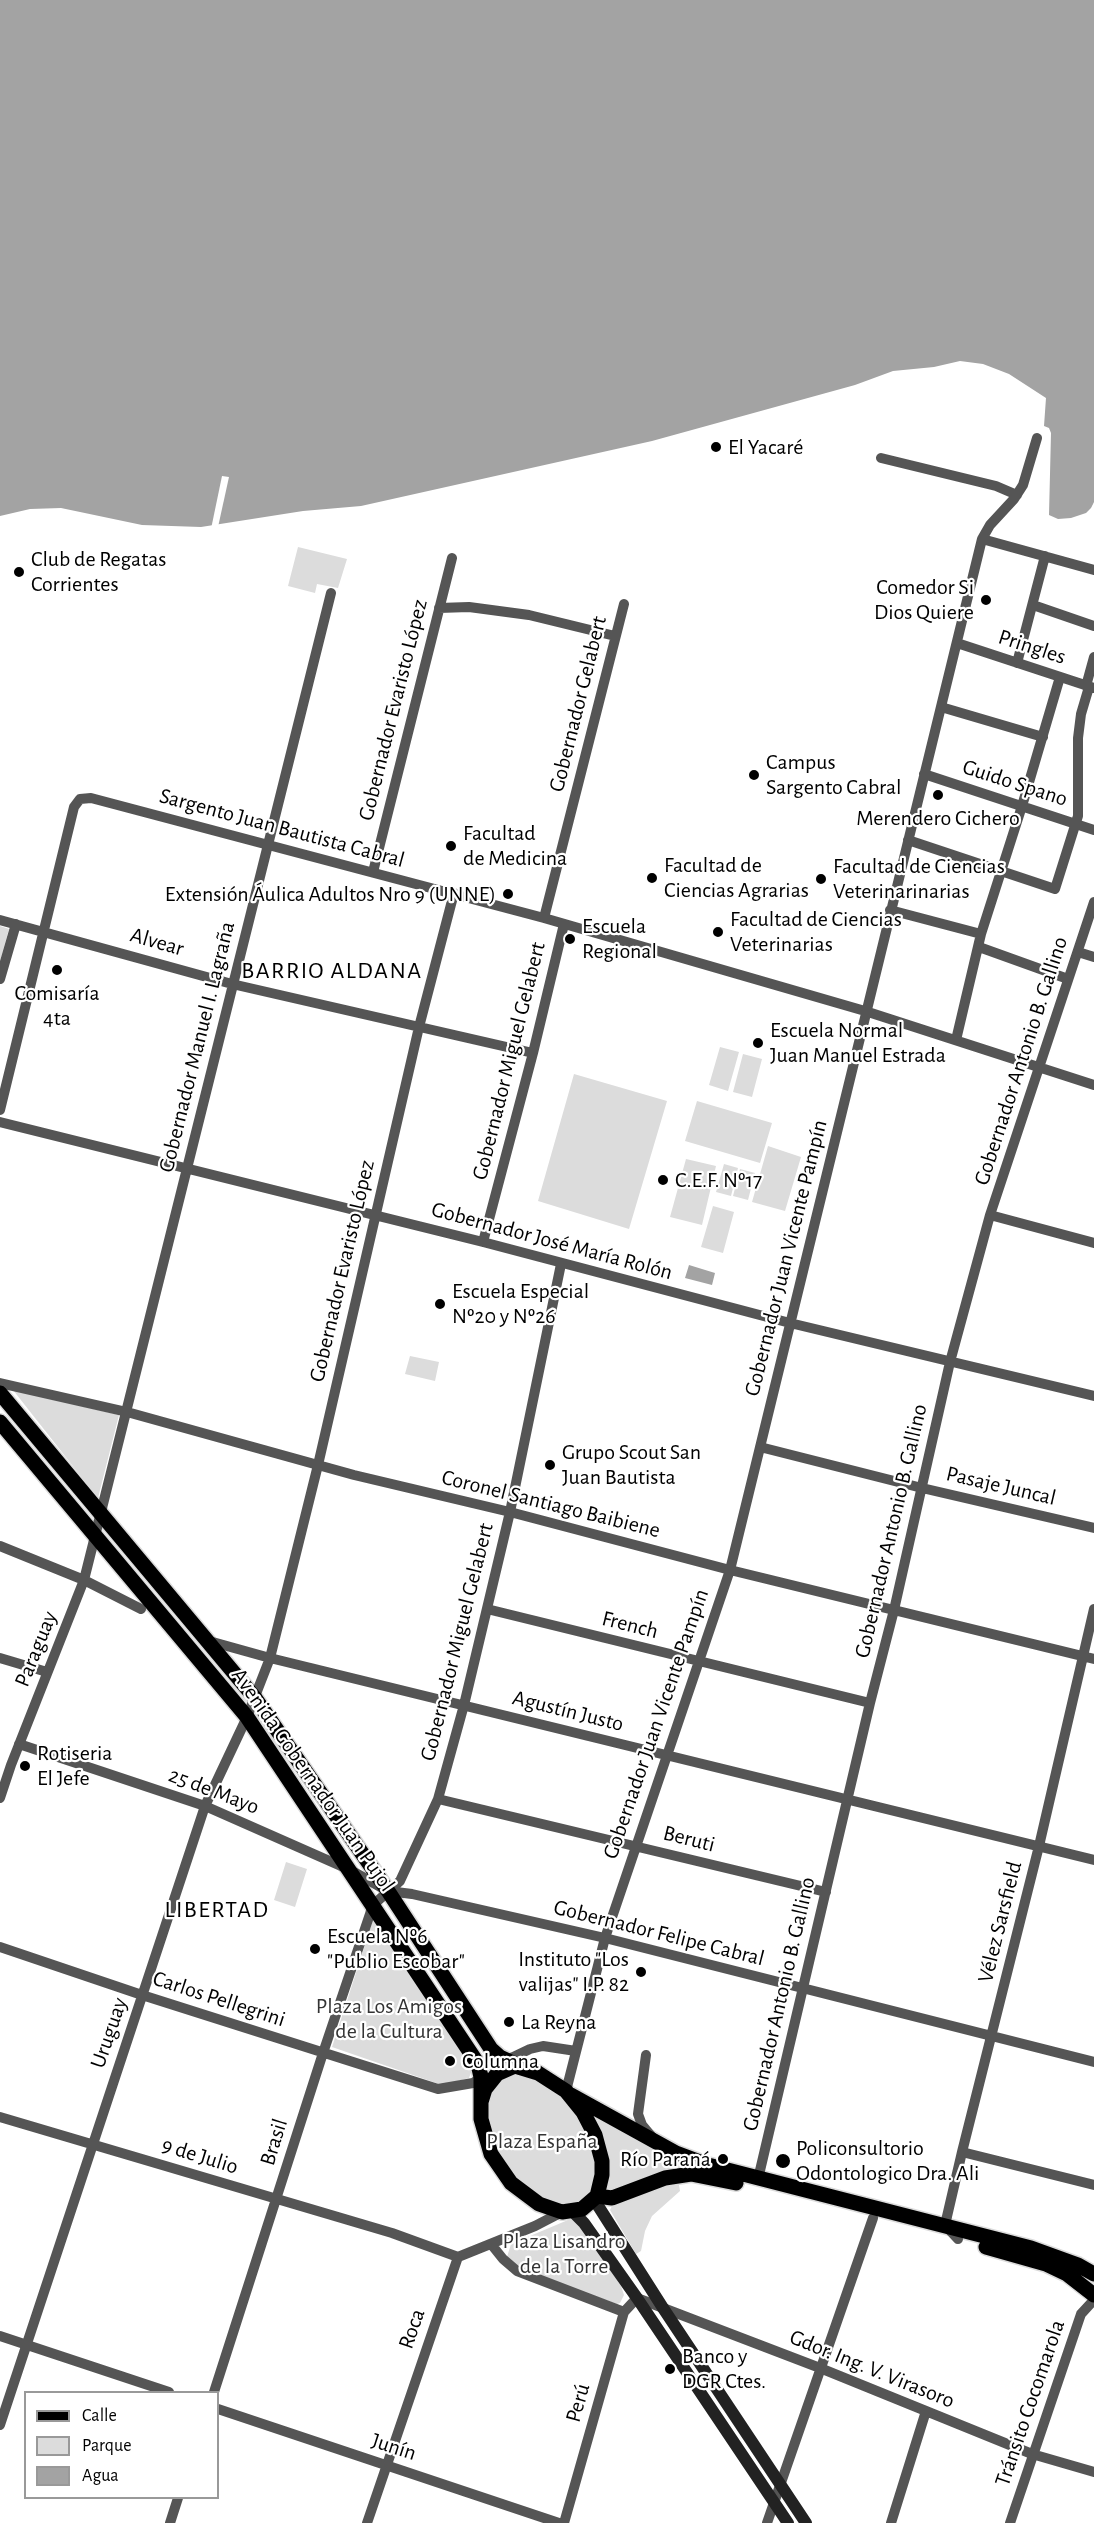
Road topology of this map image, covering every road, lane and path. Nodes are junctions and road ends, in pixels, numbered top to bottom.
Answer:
1 (1037, 438) dead end
2 (881, 458) dead end
3 (1017, 495) junction
4 (982, 539) junction
5 (1045, 556) junction
6 (452, 558) dead end
7 (1094, 570) edge
8 (331, 593) dead end
9 (624, 604) dead end
10 (1033, 605) junction
11 (439, 608) junction
12 (1094, 626) edge
13 (615, 636) junction
14 (957, 643) junction
15 (1094, 657) edge
16 (1017, 663) junction
17 (1060, 677) junction
18 (1090, 687) edge
19 (941, 707) junction
20 (1043, 737) junction
21 (924, 774) junction
22 (1022, 806) junction
23 (1076, 824) junction
24 (1094, 830) edge
25 (908, 840) junction
26 (266, 844) junction
27 (1002, 871) junction
28 (373, 872) junction
29 (454, 893) junction
30 (1094, 902) edge
31 (890, 910) junction
32 (544, 918) junction
33 (0, 920) edge
34 (16, 924) junction
35 (564, 924) junction
36 (44, 931) junction
37 (981, 934) junction
38 (979, 947) junction
39 (1078, 952) junction
40 (1094, 957) edge
41 (0, 979) edge
42 (1068, 979) junction
43 (232, 984) junction
44 (865, 1011) junction
45 (418, 1027) junction
46 (956, 1040) junction
47 (533, 1053) junction
48 (1038, 1066) junction
49 (1094, 1084) edge
50 (0, 1110) edge
51 (0, 1122) edge
52 (187, 1169) junction
53 (990, 1215) junction
54 (374, 1216) junction
55 (483, 1242) junction
56 (1094, 1243) edge
57 (561, 1264) junction
58 (790, 1323) junction
59 (950, 1362) junction
60 (0, 1383) edge
61 (0, 1393) edge
62 (1094, 1396) edge
63 (127, 1412) junction
64 (0, 1422) edge
65 (760, 1447) junction
66 (318, 1465) junction
67 (922, 1488) junction
68 (510, 1512) junction
69 (99, 1515) junction
70 (1094, 1528) edge
71 (94, 1535) junction
72 (0, 1546) edge
73 (730, 1570) junction
74 (84, 1580) junction
75 (141, 1609) dead end
76 (487, 1609) junction
77 (1094, 1609) edge
78 (894, 1611) junction
79 (209, 1641) junction
80 (1088, 1657) edge
81 (0, 1658) edge
82 (270, 1658) junction
83 (698, 1662) junction
84 (47, 1671) junction
85 (255, 1698) junction
86 (870, 1703) junction
87 (464, 1705) junction
88 (247, 1717) junction
89 (19, 1744) junction
90 (666, 1756) junction
91 (5, 1764) edge
92 (0, 1798) edge
93 (438, 1799) junction
94 (847, 1800) junction
95 (205, 1806) junction
96 (634, 1846) junction
97 (1039, 1846) junction
98 (1094, 1860) edge
99 (350, 1870) junction
100 (388, 1891) junction
101 (826, 1892) junction
102 (373, 1905) junction
103 (605, 1938) junction
104 (0, 1947) edge
105 (802, 1989) junction
106 (142, 1995) junction
107 (990, 2037) junction
108 (576, 2051) junction
109 (323, 2053) junction
110 (645, 2055) dead end
111 (507, 2060) junction
112 (1094, 2062) edge
113 (524, 2068) junction
114 (489, 2075) junction
115 (569, 2093) junction
116 (0, 2116) edge
117 (655, 2141) junction
118 (92, 2144) junction
119 (962, 2152) junction
120 (758, 2179) junction
121 (1094, 2185) edge
122 (596, 2198) junction
123 (277, 2199) junction
124 (567, 2212) junction
125 (873, 2218) junction
126 (945, 2225) junction
127 (958, 2239) junction
128 (491, 2244) junction
129 (458, 2257) junction
130 (1094, 2274) edge
131 (1094, 2295) edge
132 (637, 2298) junction
133 (1094, 2300) edge
134 (663, 2308) junction
135 (624, 2312) junction
136 (0, 2336) edge
137 (25, 2343) junction
138 (820, 2368) junction
139 (166, 2391) edge
140 (214, 2391) edge
141 (219, 2409) edge
142 (926, 2411) junction
143 (0, 2425) edge
144 (1032, 2454) junction
145 (386, 2465) junction
146 (1094, 2472) edge
147 (780, 2483) junction
148 (178, 2499) edge
149 (774, 2500) junction
150 (170, 2523) edge
151 (367, 2523) edge
152 (559, 2523) edge
153 (564, 2523) edge
154 (766, 2523) edge
155 (788, 2523) edge
156 (806, 2523) edge
157 (891, 2523) edge
158 (1010, 2523) edge

1 - 3 street, Gobernador Juan Vicente Pampín
2 - 3 street
3 - 4 street, Gobernador Juan Vicente Pampín
4 - 5 street
4 - 14 street, Gobernador Juan Vicente Pampín
5 - 7 street
5 - 10 street
6 - 11 street, Gobernador Evaristo López
8 - 26 street, Gobernador Manuel I. Lagraña
9 - 13 street, Gobernador Gelabert
10 - 12 street
10 - 16 street
11 - 13 street
11 - 28 street, Gobernador Evaristo López
13 - 32 street, Gobernador Gelabert
14 - 16 street, Pringles
14 - 19 street, Gobernador Juan Vicente Pampín
15 - 18 street
16 - 17 street, Pringles
17 - 18 street, Pringles
17 - 20 street
18 - 23 street
19 - 20 street
19 - 21 street, Gobernador Juan Vicente Pampín
20 - 22 street
21 - 22 street, Guido Spano
21 - 25 street, Gobernador Juan Vicente Pampín
22 - 23 street, Guido Spano
22 - 27 street
23 - 24 street, Guido Spano
23 - 27 street
25 - 27 street
25 - 31 street, Gobernador Juan Vicente Pampín
26 - 28 street, Sargento Juan Bautista Cabral
26 - 36 street, Sargento Juan Bautista Cabral
26 - 43 street, Gobernador Manuel I. Lagraña
27 - 37 street
28 - 29 street, Sargento Juan Bautista Cabral
29 - 32 street, Sargento Juan Bautista Cabral
29 - 45 street, Gobernador Evaristo López
30 - 39 street, Gobernador Antonio B. Gallino
31 - 37 street
31 - 44 street, Gobernador Juan Vicente Pampín
32 - 35 street, Sargento Juan Bautista Cabral
33 - 34 street, Alvear
34 - 36 street, Alvear
34 - 41 street
35 - 44 street, Sargento Juan Bautista Cabral
35 - 47 street, Gobernador Miguel Gelabert
36 - 43 street, Alvear
36 - 50 street
37 - 38 street
38 - 42 street
38 - 46 street
39 - 40 street
39 - 42 street, Gobernador Antonio B. Gallino
42 - 48 street, Gobernador Antonio B. Gallino
43 - 45 street, Alvear
43 - 52 street, Gobernador Manuel I. Lagraña
44 - 46 street, Sargento Juan Bautista Cabral
44 - 58 street, Gobernador Juan Vicente Pampín
45 - 47 street, Alvear
45 - 54 street, Gobernador Evaristo López
46 - 48 street, Sargento Juan Bautista Cabral
47 - 55 street, Gobernador Miguel Gelabert
48 - 49 street, Sargento Juan Bautista Cabral
48 - 53 street, Gobernador Antonio B. Gallino
51 - 52 street, Gobernador José María Rolón
52 - 54 street, Gobernador José María Rolón
52 - 63 street, Gobernador Manuel I. Lagraña
53 - 56 street
53 - 59 street, Gobernador Antonio B. Gallino
54 - 55 street, Gobernador José María Rolón
54 - 66 street, Gobernador Evaristo López
55 - 57 street, Gobernador José María Rolón
57 - 58 street, Gobernador José María Rolón
57 - 68 street, Gobernador Miguel Gelabert
58 - 59 street, Gobernador José María Rolón
58 - 65 street, Gobernador Juan Vicente Pampín
59 - 62 street, Gobernador José María Rolón
59 - 67 street, Gobernador Antonio B. Gallino
60 - 63 street, Coronel Santiago Baibiene
61 - 69 main road, Avenida Gobernador Juan Pujol
63 - 66 street, Coronel Santiago Baibiene
63 - 69 street, Gobernador Manuel I. Lagraña
64 - 71 main road, Avenida Gobernador Juan Pujol
65 - 67 street, Pasaje Juncal
65 - 73 street, Gobernador Juan Vicente Pampín
66 - 68 street, Coronel Santiago Baibiene
66 - 82 street, Gobernador Evaristo López
67 - 70 street, Pasaje Juncal
67 - 78 street, Gobernador Antonio B. Gallino
68 - 73 street, Coronel Santiago Baibiene
68 - 76 street, Gobernador Miguel Gelabert
69 - 71 street, Paraguay
69 - 79 main road, Avenida Gobernador Juan Pujol
71 - 74 street, Paraguay
71 - 88 main road, Avenida Gobernador Juan Pujol
72 - 74 street
73 - 78 street, Coronel Santiago Baibiene
73 - 83 street, Gobernador Juan Vicente Pampín
74 - 75 street
74 - 84 street, Paraguay
76 - 83 street, French
76 - 87 street, Gobernador Miguel Gelabert
77 - 80 street, Vélez Sarsfield
78 - 80 street, Coronel Santiago Baibiene
78 - 86 street, Gobernador Antonio B. Gallino
79 - 82 street, Agustín Justo
79 - 85 main road, Avenida Gobernador Juan Pujol
80 - 97 street, Vélez Sarsfield
81 - 84 street
82 - 85 street, Uruguay
82 - 87 street, Agustín Justo
83 - 86 street, French
83 - 90 street, Gobernador Juan Vicente Pampín
84 - 89 street, Paraguay
85 - 88 street, Uruguay
85 - 100 main road, Avenida Gobernador Juan Pujol
86 - 94 street, Gobernador Antonio B. Gallino
87 - 90 street, Agustín Justo
87 - 93 street, Gobernador Miguel Gelabert
88 - 95 street, Uruguay
88 - 99 main road, Avenida Gobernador Juan Pujol
89 - 91 street, Paraguay
89 - 95 street, 25 de Mayo
90 - 94 street, Agustín Justo
90 - 96 street, Gobernador Juan Vicente Pampín
91 - 92 street, Paraguay
93 - 96 street, Beruti
93 - 100 street, Gobernador Miguel Gelabert
94 - 97 street, Agustín Justo
94 - 101 street, Gobernador Antonio B. Gallino
95 - 99 street, 25 de Mayo
95 - 106 street, Uruguay
96 - 101 street, Beruti
96 - 103 street, Gobernador Juan Vicente Pampín
97 - 98 street, Agustín Justo
97 - 107 street, Vélez Sarsfield
99 - 100 street, 25 de Mayo
99 - 102 main road, Avenida Gobernador Juan Pujol
100 - 102 street, Gobernador Miguel Gelabert
100 - 103 street, Gobernador Felipe Cabral
100 - 111 main road, Avenida Gobernador Juan Pujol
101 - 105 street, Gobernador Antonio B. Gallino
102 - 109 street, Brasil
102 - 114 main road, Avenida Gobernador Juan Pujol
103 - 105 street, Gobernador Felipe Cabral
103 - 108 street, Gobernador Juan Vicente Pampín
104 - 106 street, Carlos Pellegrini
105 - 107 street, Gobernador Felipe Cabral
105 - 120 street, Gobernador Antonio B. Gallino
106 - 109 street, Carlos Pellegrini
106 - 118 street, Uruguay
107 - 112 street, Gobernador Felipe Cabral
107 - 119 street, Vélez Sarsfield
108 - 111 street
108 - 115 street, Gobernador Juan Vicente Pampín
109 - 114 street, Carlos Pellegrini
109 - 123 street, Brasil
110 - 117 street
111 - 113 main road, Avenida Gobernador Juan Pujol
113 - 114 main road
113 - 115 main road
114 - 124 main road
115 - 117 main road
115 - 122 main road
116 - 118 street, 9 de Julio
117 - 120 main road
118 - 123 street, 9 de Julio
118 - 137 street, Uruguay
119 - 121 street
119 - 126 street, Vélez Sarsfield
120 - 126 main road
122 - 124 main road
122 - 125 main road
122 - 134 main road
123 - 129 street, 9 de Julio
123 - 140 street, Brasil
124 - 128 street
124 - 132 main road
125 - 127 main road
125 - 138 street
126 - 127 street
126 - 130 main road
127 - 131 main road
128 - 129 street
128 - 135 street
129 - 145 street, Roca
132 - 134 street, Gdor. Ing. V. Virasoro
132 - 135 street, Perú
132 - 149 main road
133 - 144 street, Tránsito Cocomarola
134 - 138 street, Gdor. Ing. V. Virasoro
134 - 147 main road
135 - 153 street, Perú
136 - 137 street
137 - 139 street
137 - 143 street, Uruguay
138 - 142 street, Gdor. Ing. V. Virasoro
138 - 147 street
141 - 145 street, Junín
142 - 144 street, Gdor. Ing. V. Virasoro
142 - 157 street
144 - 146 street, Gdor. Ing. V. Virasoro
144 - 158 street, Tránsito Cocomarola
145 - 151 street, Roca
145 - 152 street, Junín
147 - 149 street
147 - 156 main road
148 - 150 street
149 - 154 street
149 - 155 main road

